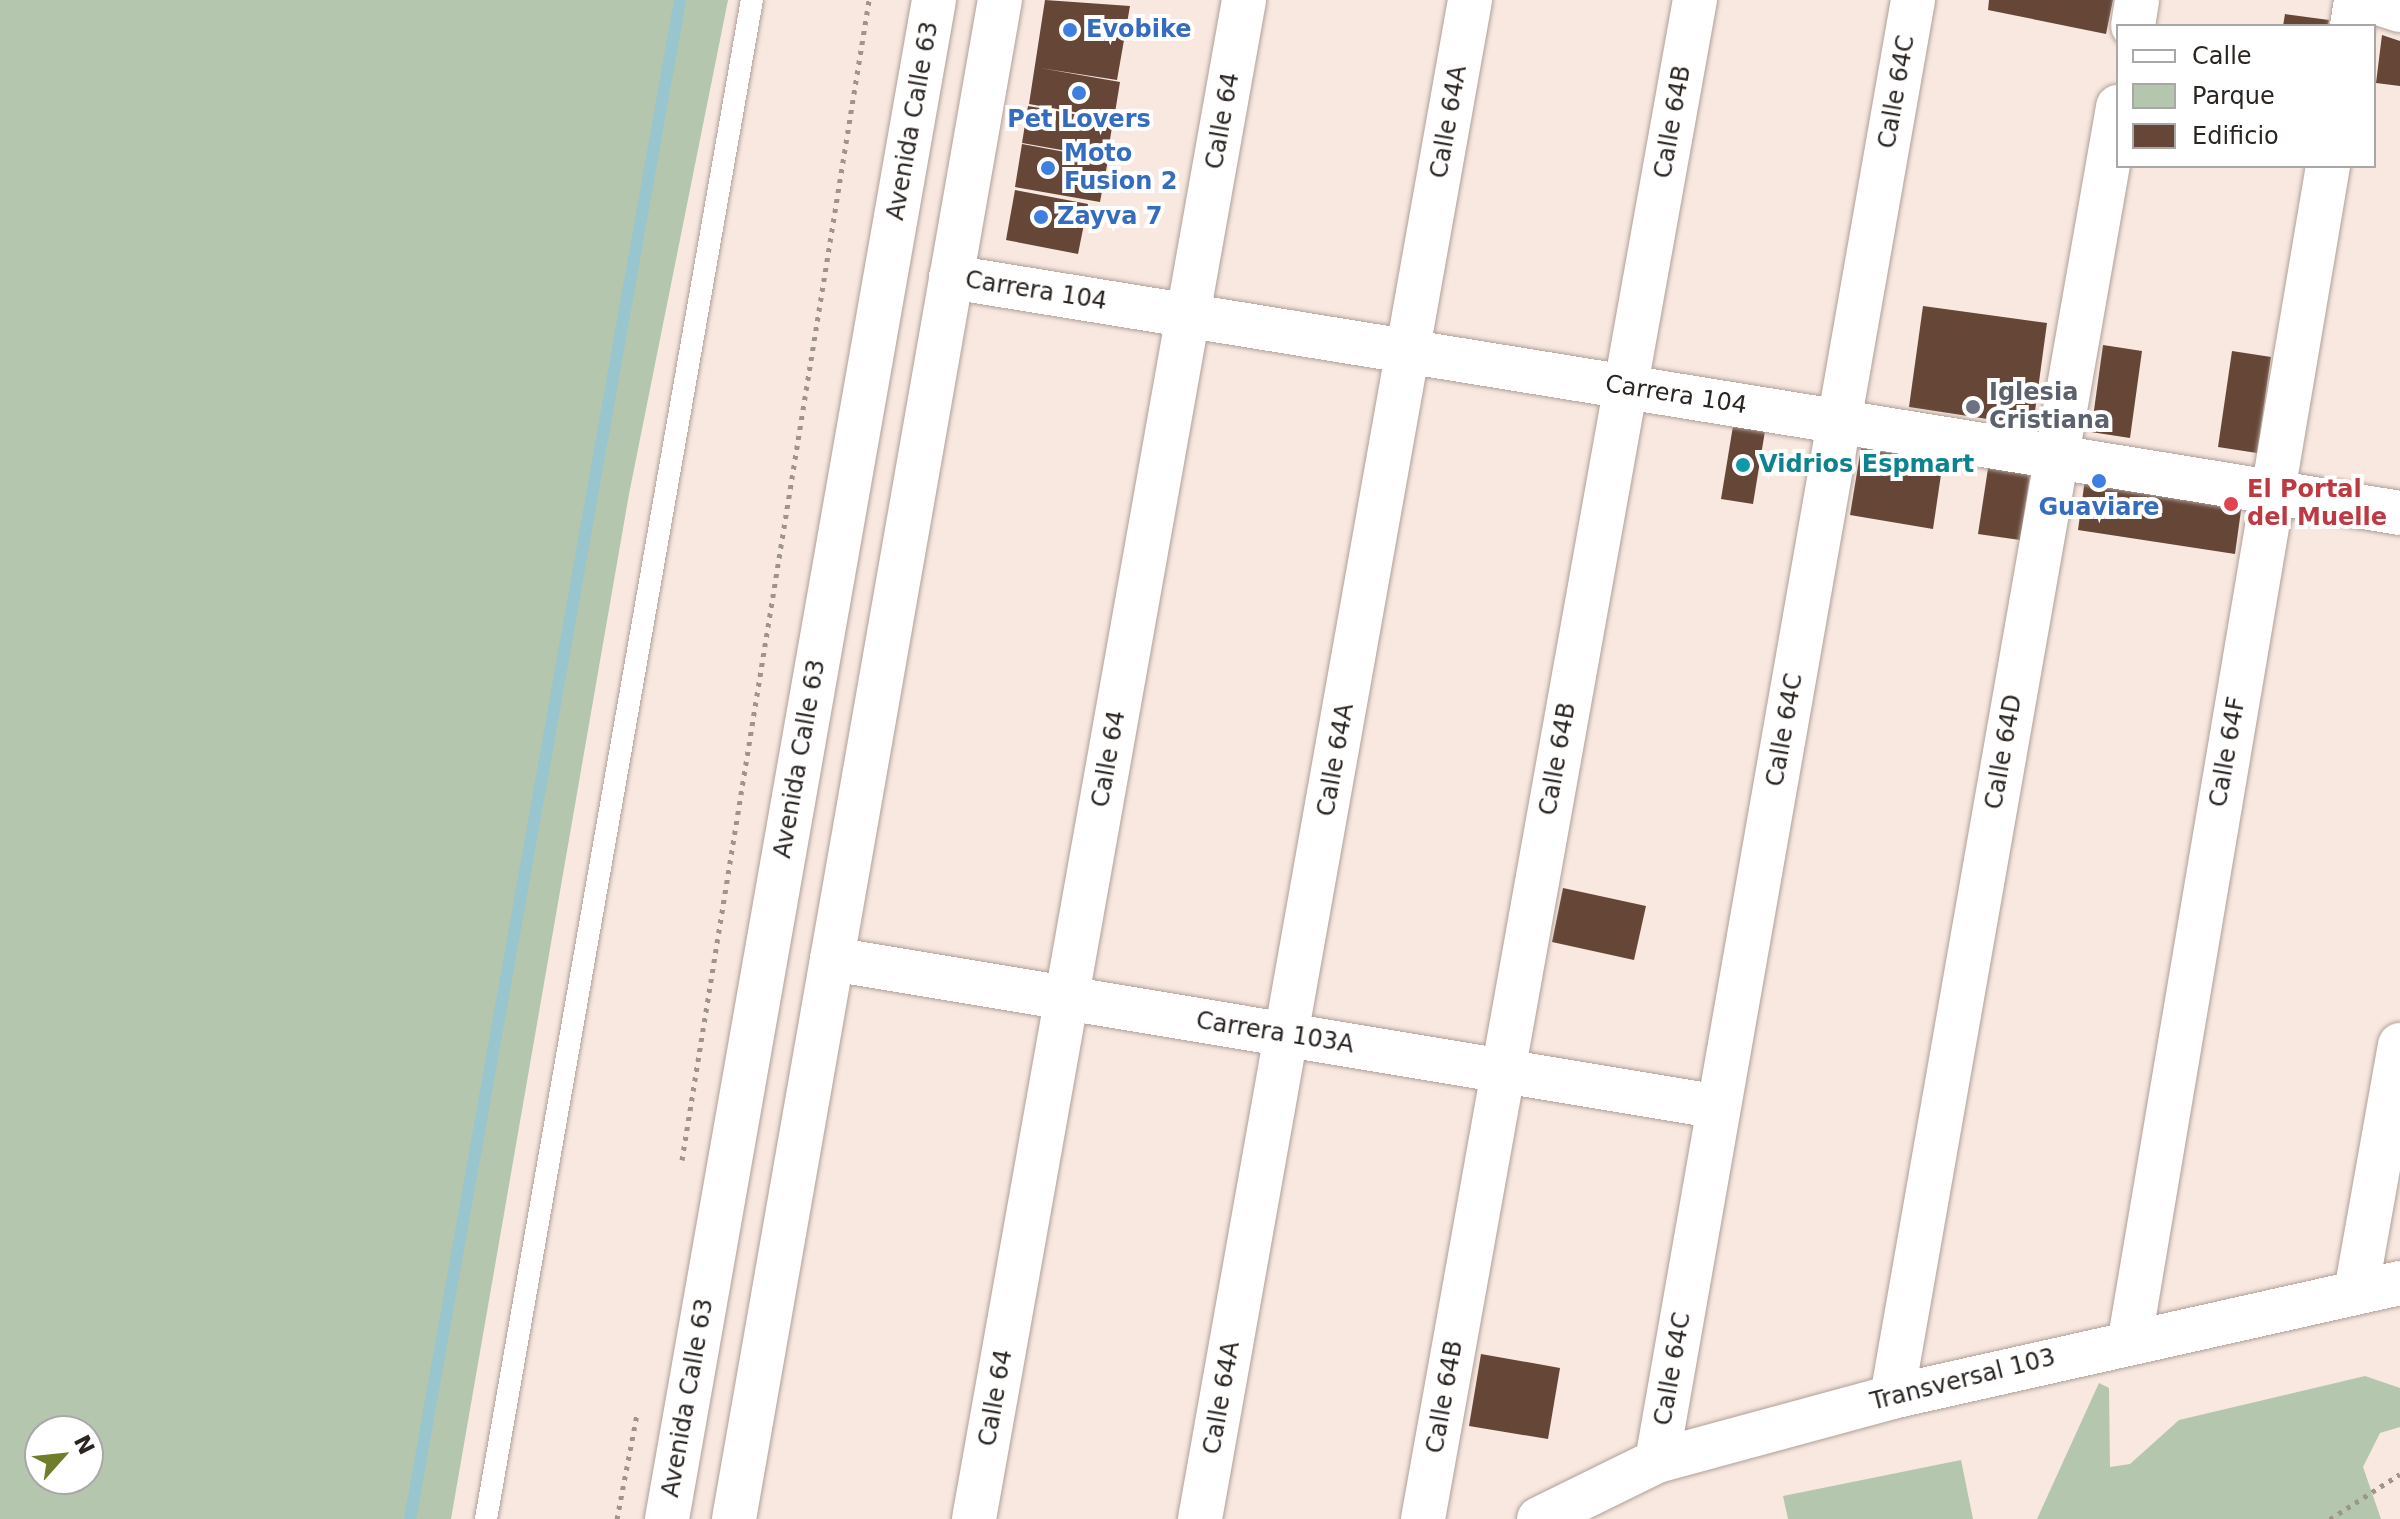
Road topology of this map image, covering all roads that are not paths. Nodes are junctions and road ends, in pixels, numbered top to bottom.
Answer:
1 (752, 0) edge
2 (934, 0) edge
3 (1000, 0) edge
4 (1244, 0) edge
5 (1470, 0) edge
6 (1695, 0) edge
7 (1913, 0) edge
8 (2137, 0) edge
9 (2356, 0) edge
10 (2369, 0) edge
11 (2400, 10) edge
12 (2133, 24) edge
13 (2352, 24) edge
14 (2116, 118) edge
15 (2328, 168) edge
16 (951, 277) junction
17 (1188, 316) junction
18 (1408, 352) junction
19 (1625, 387) junction
20 (1839, 421) junction
21 (2055, 457) junction
22 (2272, 492) junction
23 (2400, 513) edge
24 (832, 959) junction
25 (1066, 999) junction
26 (1287, 1035) junction
27 (2400, 1045) edge
28 (1503, 1071) junction
29 (1719, 1107) junction
30 (2400, 1283) edge
31 (2356, 1292) junction
32 (2130, 1339) junction
33 (1892, 1397) junction
34 (1657, 1461) junction
35 (486, 1519) edge
36 (667, 1519) edge
37 (734, 1519) edge
38 (974, 1519) edge
39 (1200, 1519) edge
40 (1423, 1519) edge
41 (1539, 1519) edge

1 - 35 lane
2 - 36 street, Avenida Calle 63
3 - 16 street
4 - 17 street, Calle 64
5 - 18 street, Calle 64A
6 - 19 street, Calle 64B
7 - 20 street, Calle 64C
8 - 12 street
9 - 13 street
10 - 11 street
14 - 21 street, Calle 64D
15 - 22 street, Calle 64F
16 - 17 street, Carrera 104
16 - 24 street
17 - 18 street, Carrera 104
17 - 25 street, Calle 64
18 - 19 street, Carrera 104
18 - 26 street, Calle 64A
19 - 20 street, Carrera 104
19 - 28 street, Calle 64B
20 - 21 street, Carrera 104
20 - 29 street, Calle 64C
21 - 22 street, Carrera 104
21 - 33 street, Calle 64D
22 - 23 street, Carrera 104
22 - 32 street, Calle 64F
24 - 25 street, Carrera 103A
24 - 37 street
25 - 26 street, Carrera 103A
25 - 38 street, Calle 64
26 - 28 street, Carrera 103A
26 - 39 street, Calle 64A
27 - 31 street
28 - 29 street, Carrera 103A
28 - 40 street, Calle 64B
29 - 34 street, Calle 64C
30 - 31 street, Transversal 103
31 - 32 street, Transversal 103
32 - 33 street, Transversal 103
33 - 34 street, Transversal 103
34 - 41 street, Transversal 103

